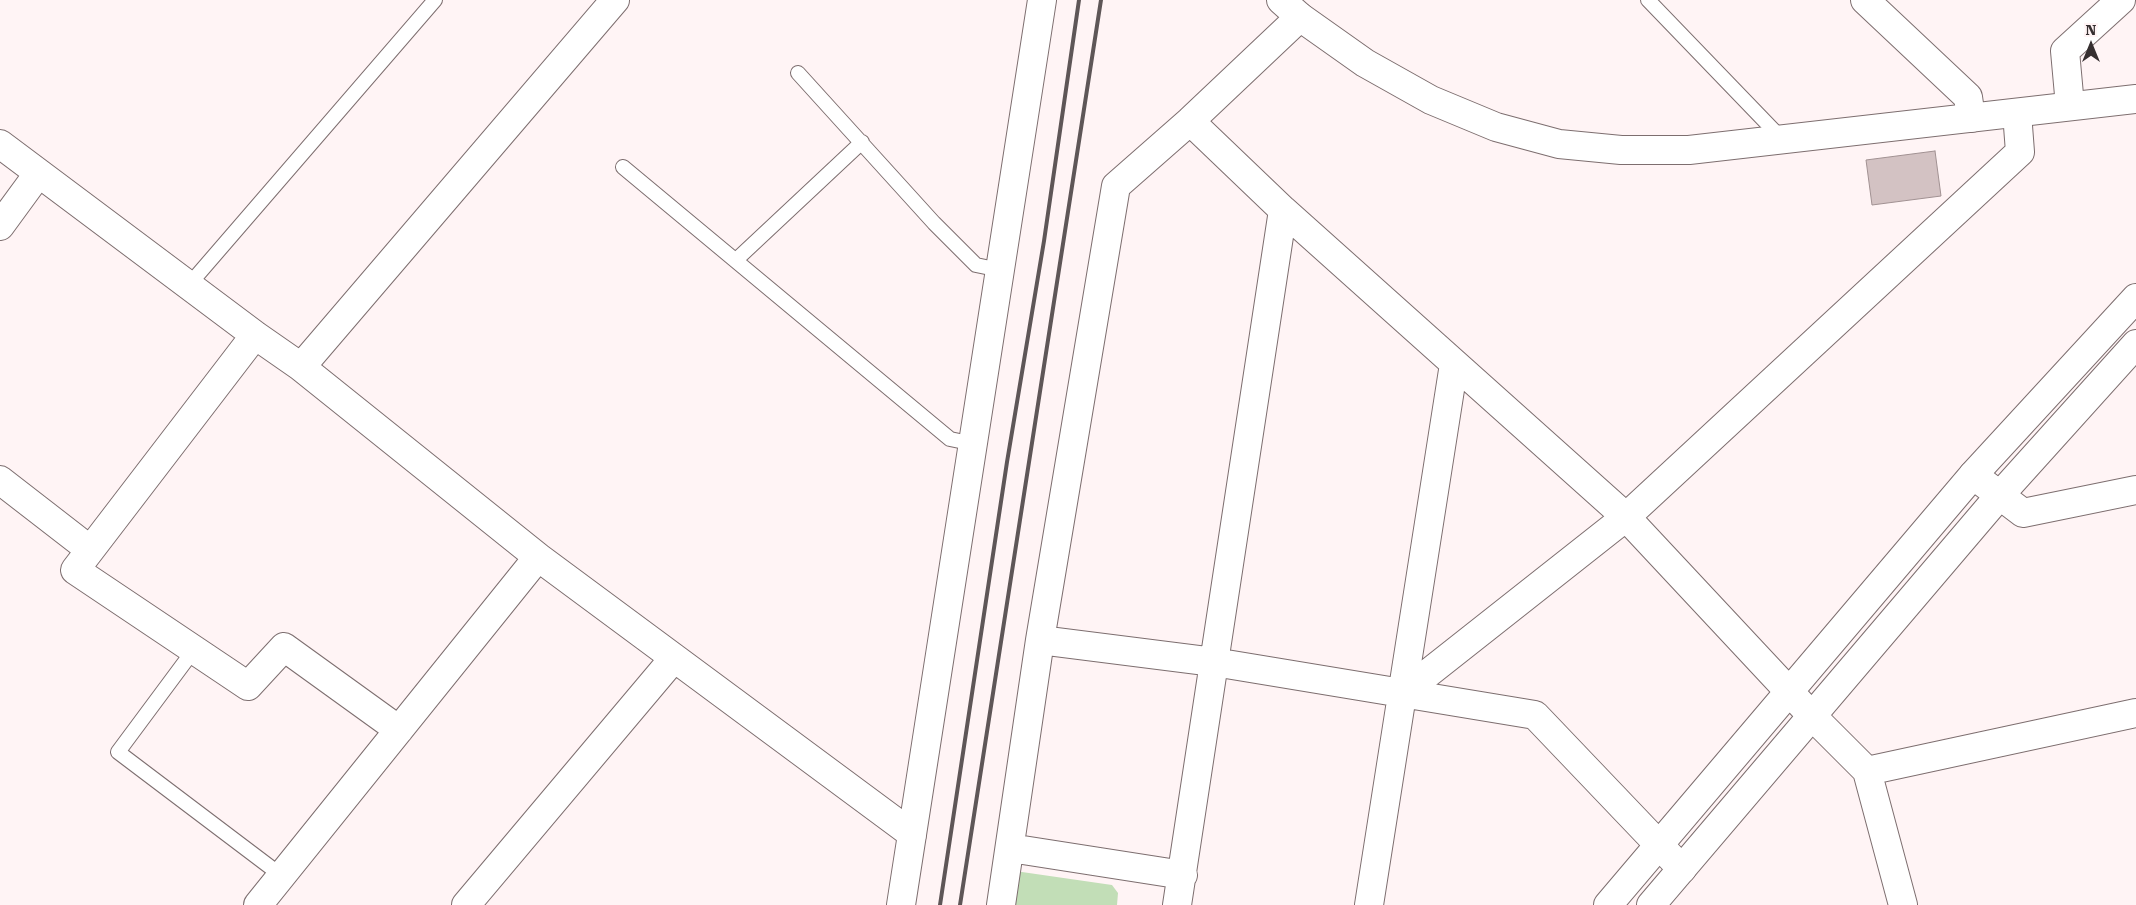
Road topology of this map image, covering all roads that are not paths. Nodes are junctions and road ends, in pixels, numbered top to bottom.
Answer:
1 (435, 0) edge
2 (615, 0) edge
3 (1042, 0) edge
4 (1648, 0) edge
5 (1865, 0) edge
6 (2121, 0) edge
7 (1290, 8) edge
8 (798, 73) dead end
9 (2136, 99) edge
10 (2070, 106) junction
11 (2017, 113) junction
12 (1971, 118) junction
13 (1190, 121) junction
14 (1784, 141) junction
15 (862, 142) junction
16 (0, 144) edge
17 (623, 167) dead end
18 (38, 174) junction
19 (1283, 210) junction
20 (0, 226) edge
21 (736, 260) junction
22 (1000, 270) junction
23 (188, 286) junction
24 (2136, 298) edge
25 (254, 335) junction
26 (2136, 344) edge
27 (1454, 364) junction
28 (301, 367) junction
29 (974, 444) junction
30 (1973, 475) junction
31 (0, 480) edge
32 (2136, 490) edge
33 (2000, 495) junction
34 (1626, 517) junction
35 (89, 549) junction
36 (538, 557) junction
37 (1040, 640) junction
38 (193, 651) junction
39 (674, 658) junction
40 (1214, 662) junction
41 (1790, 691) junction
42 (1403, 693) junction
43 (2136, 713) edge
44 (1812, 716) junction
45 (400, 730) junction
46 (1867, 771) junction
47 (912, 834) junction
48 (1659, 845) junction
49 (1010, 848) junction
50 (1682, 869) junction
51 (1183, 875) junction
52 (282, 876) junction
53 (258, 905) edge
54 (466, 905) edge
55 (901, 905) edge
56 (1002, 905) edge
57 (1177, 905) edge
58 (1369, 905) edge
59 (1608, 905) edge
60 (1651, 905) edge
61 (1903, 905) edge

1 - 23 lane
2 - 28 street
3 - 22 street
4 - 14 lane
5 - 12 street
6 - 10 street
7 - 13 street
7 - 14 street
8 - 15 lane
9 - 10 street
10 - 11 street
11 - 12 street
11 - 34 street
12 - 14 street
13 - 19 street
13 - 37 street
15 - 21 lane
15 - 22 lane
16 - 18 street
17 - 21 lane
18 - 20 street
18 - 23 street
19 - 27 street
19 - 40 street
21 - 29 lane
22 - 29 street
23 - 25 street
24 - 30 street
25 - 28 street
25 - 35 street
26 - 33 street
27 - 34 street
27 - 42 street
28 - 36 street
29 - 47 street
30 - 33 street
30 - 41 street
31 - 35 street
32 - 33 street
33 - 44 street
34 - 41 street
34 - 42 street
35 - 38 street
36 - 39 street
36 - 45 street
37 - 40 street
37 - 49 street
38 - 45 street
38 - 52 lane
39 - 47 street
39 - 54 street
40 - 42 street
40 - 51 street
41 - 44 street
41 - 48 street
42 - 48 street
42 - 58 street
43 - 46 street
44 - 46 street
44 - 50 street
45 - 52 street
46 - 61 street
47 - 55 street
48 - 50 street
48 - 59 street
49 - 51 street
49 - 56 street
50 - 60 street
51 - 57 street
52 - 53 street

